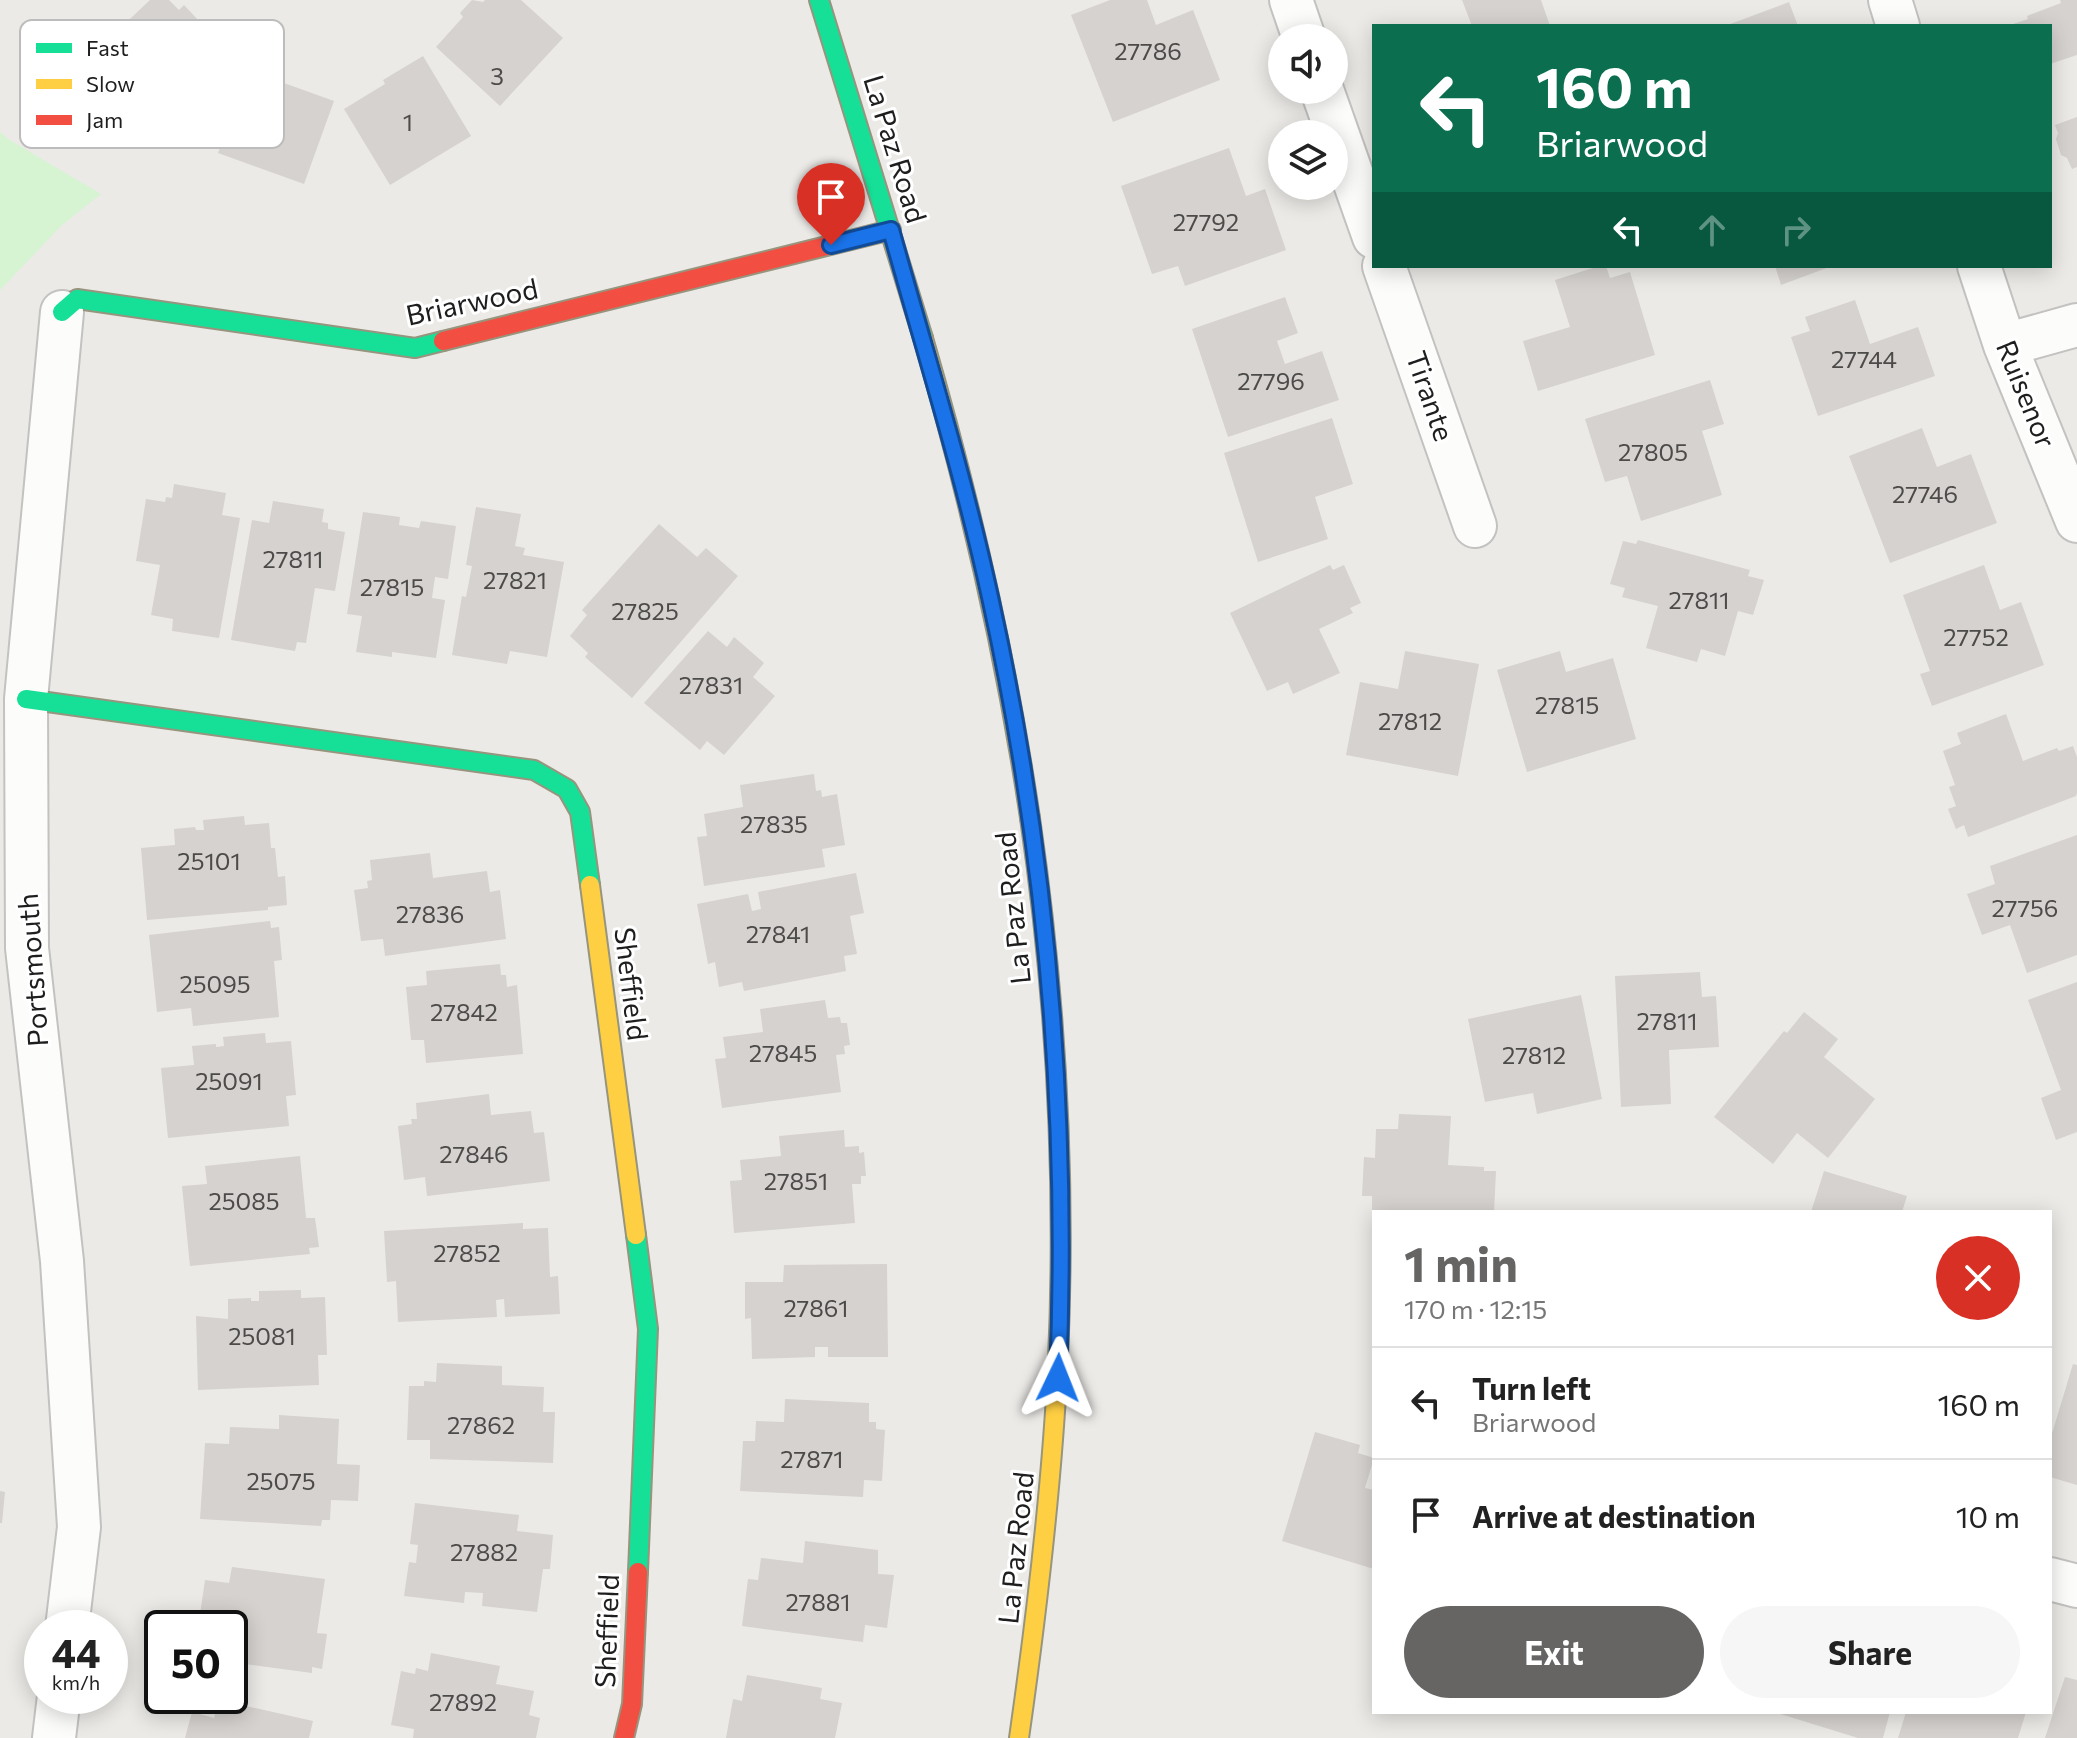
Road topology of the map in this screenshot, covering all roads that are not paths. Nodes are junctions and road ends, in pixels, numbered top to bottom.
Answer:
1 (819, 0) edge
2 (1291, 0) edge
3 (1890, 0) edge
4 (1299, 24) edge
5 (1897, 24) edge
6 (1327, 104) edge
7 (891, 230) junction
8 (1372, 231) edge
9 (1385, 268) edge
10 (1980, 268) edge
11 (62, 312) joint
12 (2077, 325) edge
13 (2005, 345) junction
14 (2077, 521) edge
15 (1475, 526) dead end
16 (26, 699) junction
17 (13, 949) edge
18 (2052, 1580) edge
19 (2077, 1586) edge
20 (69, 1610) edge
21 (57, 1714) edge
22 (54, 1738) edge
23 (624, 1738) edge
24 (1019, 1738) edge

1 - 7 street, La Paz Road
2 - 4 street
3 - 5 street
6 - 8 street
7 - 11 street, Briarwood
7 - 24 street, La Paz Road
9 - 15 street, Tirante
10 - 13 street, Ruisenor
11 - 16 street, Portsmouth
12 - 13 street
13 - 14 street, Ruisenor
16 - 17 street, Portsmouth
16 - 23 street, Sheffield
17 - 20 street, Portsmouth
18 - 19 street
21 - 22 street

